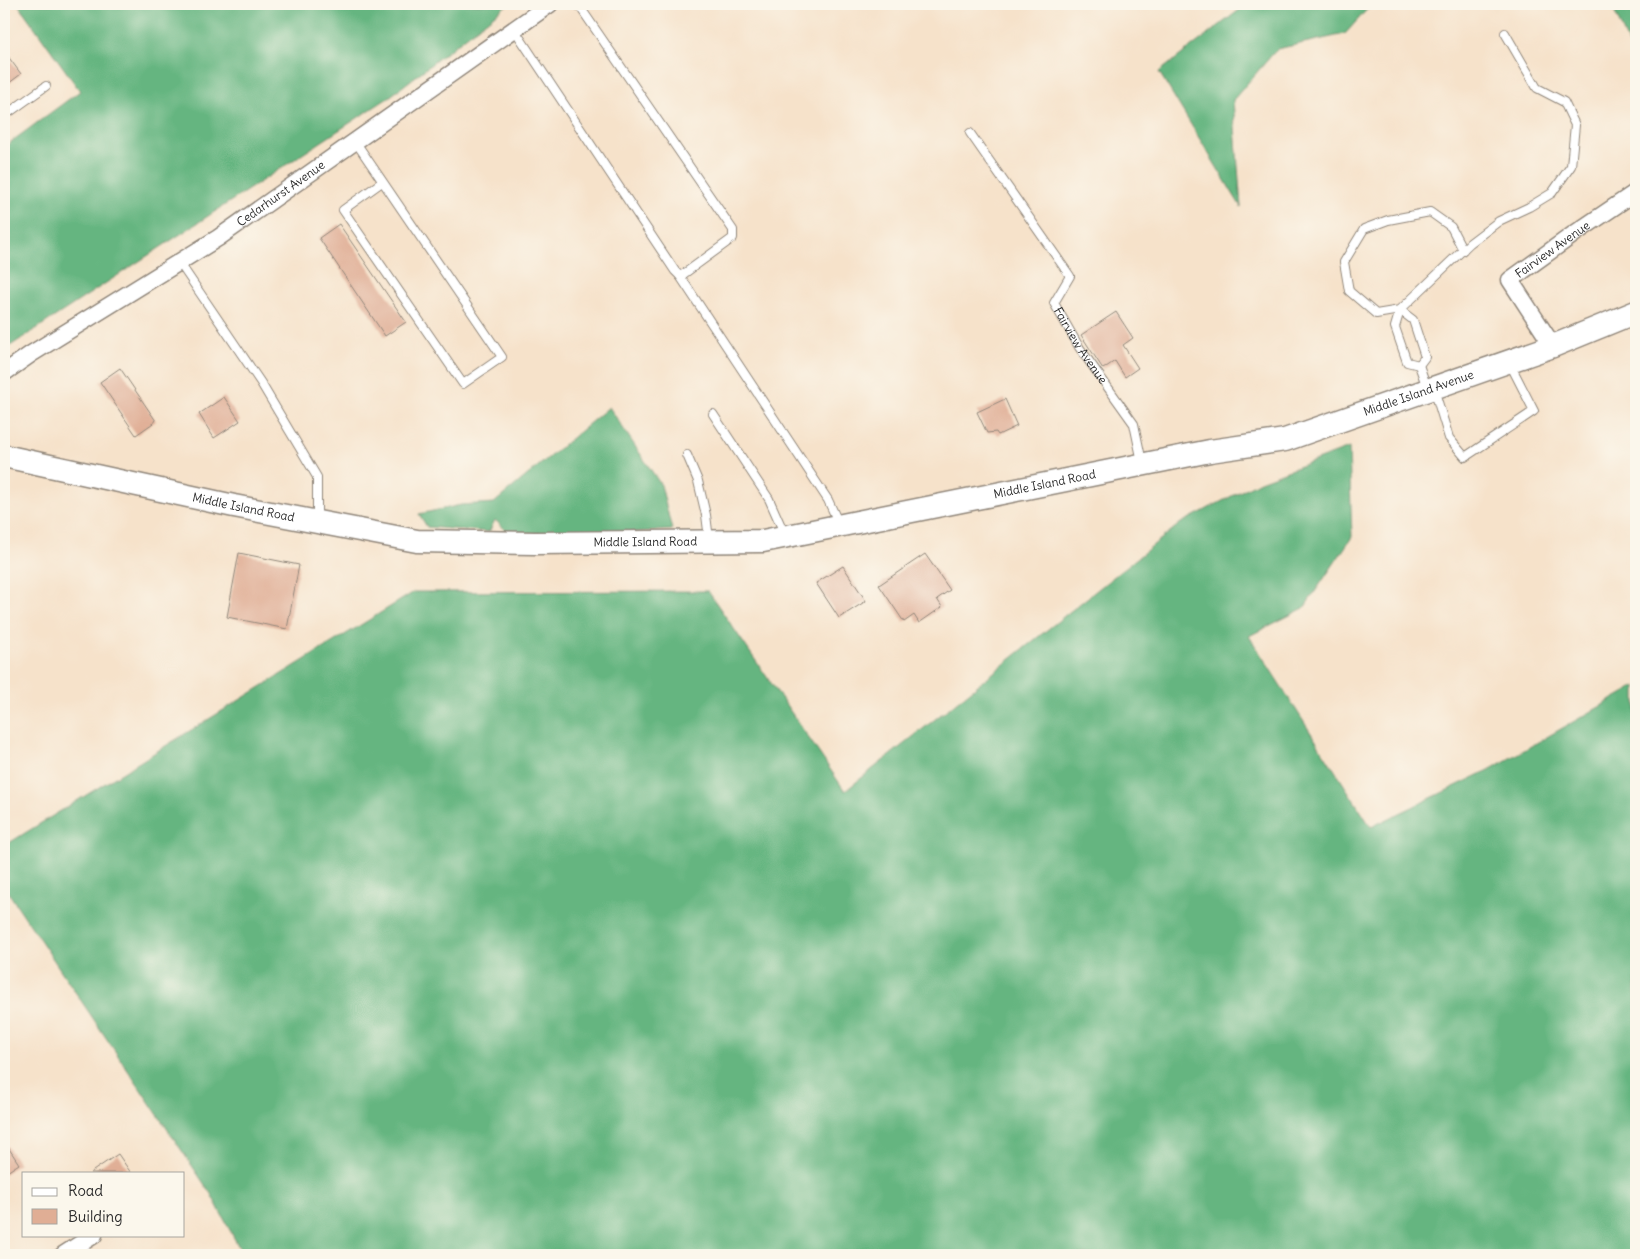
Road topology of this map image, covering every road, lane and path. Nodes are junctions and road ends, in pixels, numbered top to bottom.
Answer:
1 (550, 4) edge
2 (578, 4) edge
3 (514, 29) junction
4 (1505, 33) dead end
5 (46, 86) dead end
6 (4, 116) edge
7 (970, 133) dead end
8 (355, 141) junction
9 (382, 182) junction
10 (1636, 192) edge
11 (1463, 250) junction
12 (179, 262) junction
13 (680, 276) junction
14 (1400, 310) junction
15 (1636, 312) edge
16 (1552, 346) junction
17 (1508, 361) junction
18 (1419, 365) junction
19 (4, 373) edge
20 (1430, 388) junction
21 (712, 414) dead end
22 (1285, 440) joint
23 (687, 455) dead end
24 (4, 456) edge
25 (1143, 464) junction
26 (317, 522) junction
27 (840, 526) junction
28 (786, 536) junction
29 (709, 542) junction
30 (92, 1236) edge
31 (63, 1255) edge

1 - 3 street, Cedarhurst Avenue
2 - 13 lane
3 - 8 street, Cedarhurst Avenue
3 - 13 lane
4 - 11 lane
5 - 6 lane
7 - 25 lane, Fairview Avenue
8 - 9 lane
8 - 12 street, Cedarhurst Avenue
9 - 9 lane
10 - 16 street, Fairview Avenue
11 - 14 lane
11 - 14 lane
12 - 19 street, Cedarhurst Avenue
12 - 26 lane
13 - 27 lane
14 - 18 lane
14 - 18 lane
15 - 16 street
16 - 17 street, Middle Island Avenue
17 - 20 street, Middle Island Avenue
17 - 20 lane
18 - 20 lane
20 - 22 street, Middle Island Avenue
21 - 28 lane
22 - 25 street, Middle Island Road
23 - 29 lane
24 - 26 street, Middle Island Road
25 - 27 street, Middle Island Road
26 - 29 street, Middle Island Road
27 - 28 street, Middle Island Road
28 - 29 street, Middle Island Road
30 - 31 street

